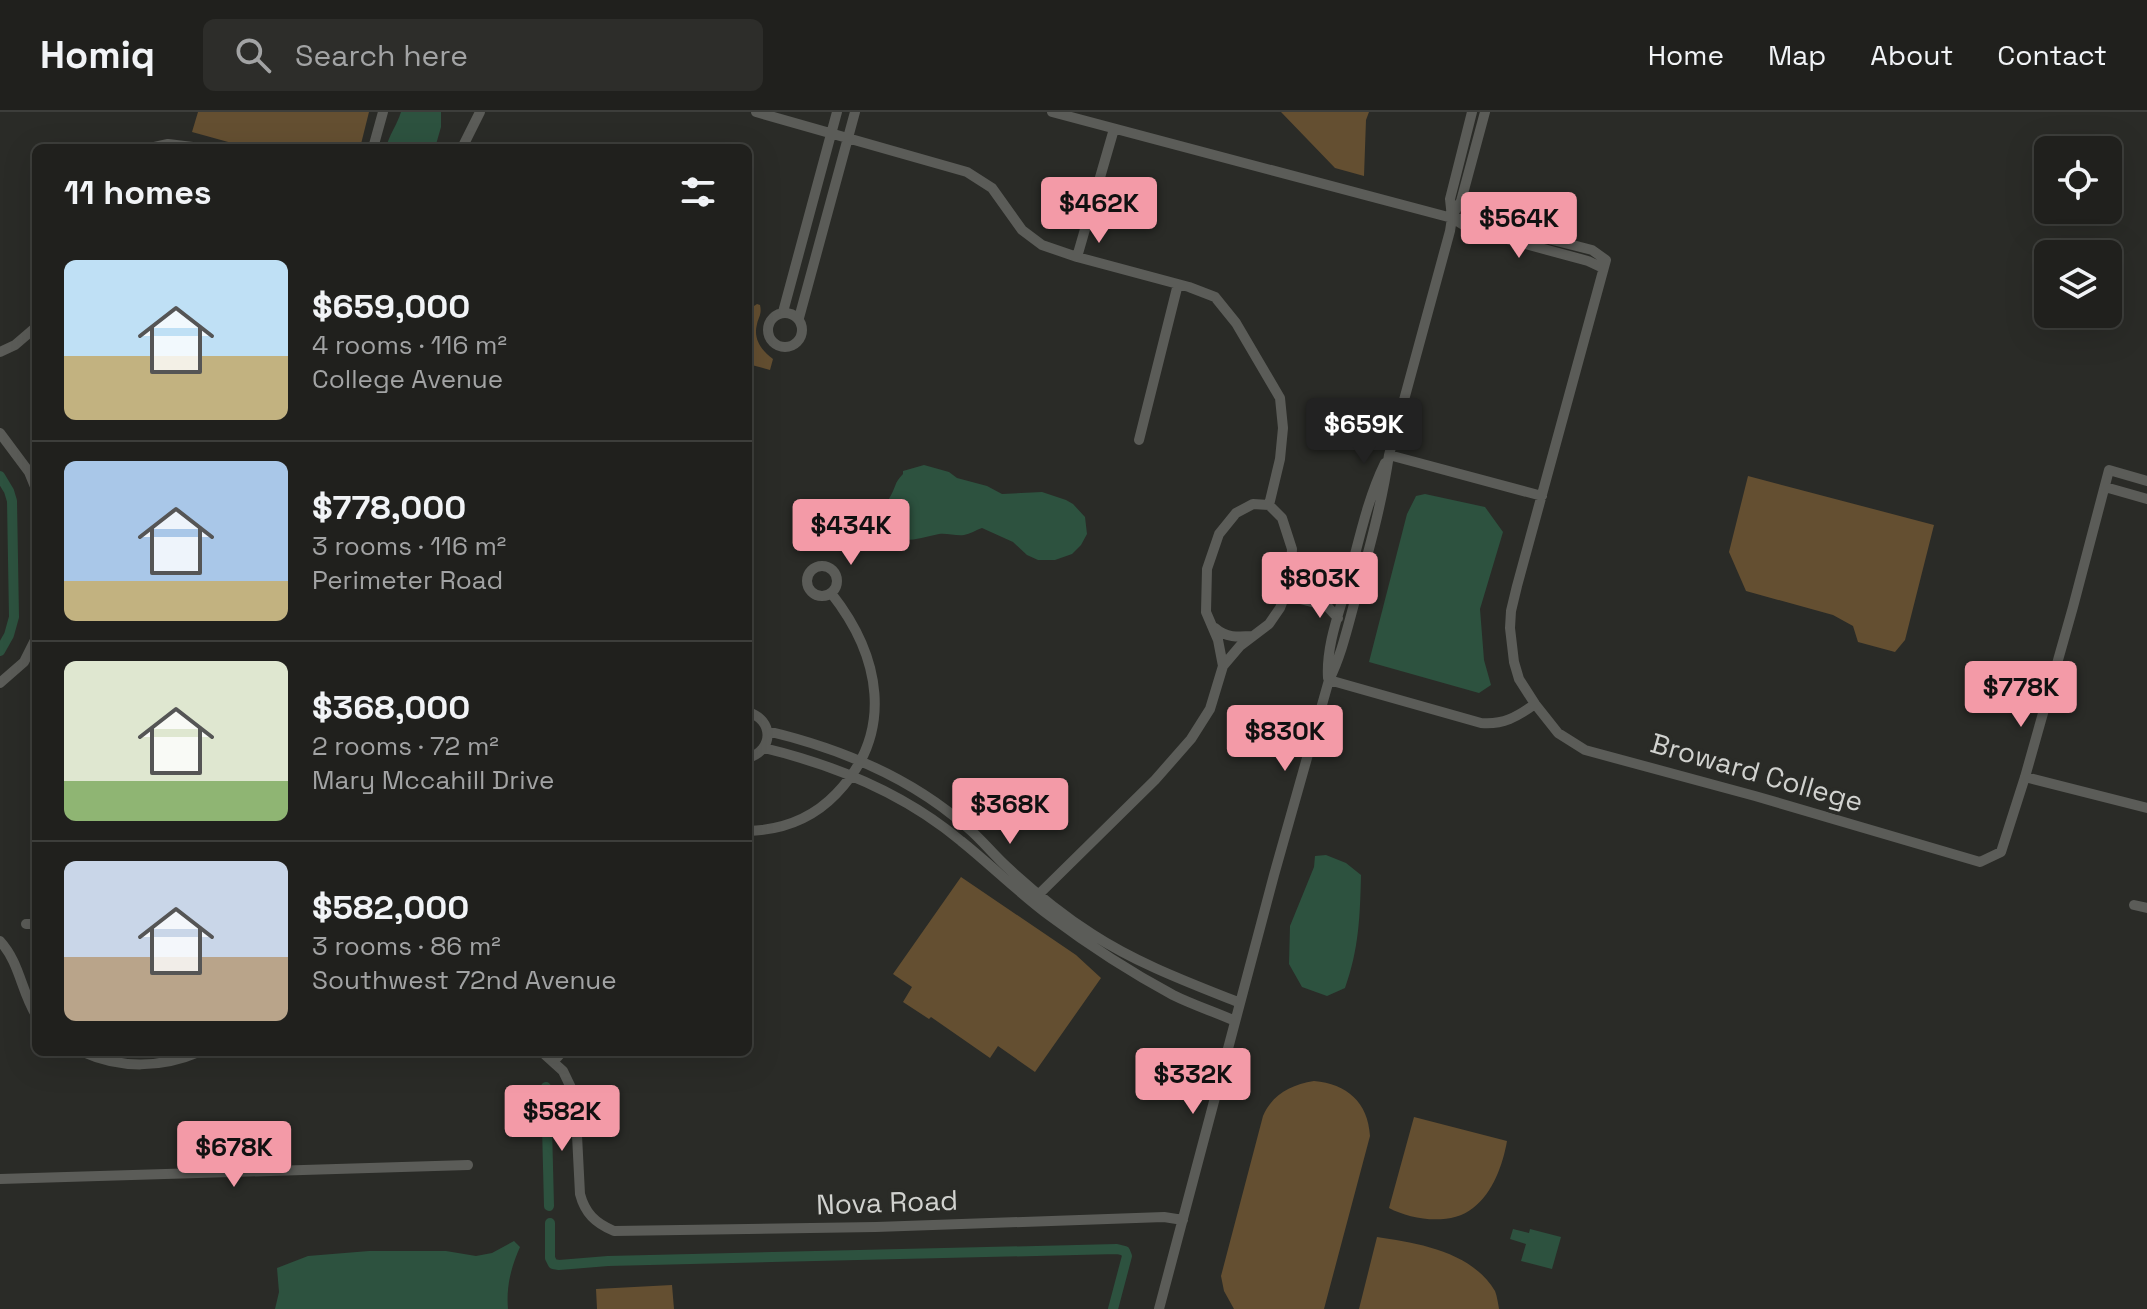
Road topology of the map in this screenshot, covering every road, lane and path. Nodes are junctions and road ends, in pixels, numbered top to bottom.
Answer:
1 (383, 112) edge
2 (480, 112) edge
3 (756, 112) edge
4 (837, 112) edge
5 (855, 112) edge
6 (1052, 112) edge
7 (1472, 112) edge
8 (1485, 112) edge
9 (1114, 129) junction
10 (831, 134) junction
11 (847, 139) junction
12 (374, 144) edge
13 (464, 144) edge
14 (1452, 218) junction
15 (1077, 257) junction
16 (1178, 284) junction
17 (783, 312) junction
18 (799, 318) junction
19 (32, 330) edge
20 (0, 352) edge
21 (0, 433) edge
22 (1139, 440) dead end
23 (1389, 455) junction
24 (32, 479) edge
25 (2147, 481) edge
26 (2105, 487) junction
27 (1542, 496) junction
28 (2147, 499) edge
29 (1269, 505) junction
30 (1353, 563) junction
31 (1292, 569) junction
32 (831, 593) dead end
33 (1285, 595) junction
34 (1338, 618) junction
35 (1213, 627) junction
36 (1254, 635) junction
37 (32, 646) edge
38 (1223, 666) junction
39 (1329, 680) junction
40 (0, 683) edge
41 (1535, 704) junction
42 (752, 714) edge
43 (767, 731) junction
44 (764, 748) junction
45 (752, 757) edge
46 (860, 762) junction
47 (852, 777) junction
48 (2025, 777) junction
49 (2147, 808) edge
50 (752, 831) edge
51 (1035, 898) junction
52 (2134, 905) dead end
53 (2147, 908) edge
54 (0, 941) edge
55 (1163, 972) junction
56 (1156, 985) junction
57 (1240, 1003) junction
58 (32, 1008) edge
59 (1235, 1021) junction
60 (94, 1056) edge
61 (188, 1056) edge
62 (547, 1056) edge
63 (558, 1056) edge
64 (554, 1061) junction
65 (468, 1165) dead end
66 (0, 1179) edge
67 (1183, 1220) junction
68 (1159, 1309) edge

1 - 12 street
2 - 13 street
3 - 10 street
4 - 10 street
5 - 11 street
6 - 9 street, Broward College
7 - 14 street
8 - 14 street
9 - 14 street, Broward College
9 - 15 street
10 - 11 street
10 - 17 street
11 - 15 street
11 - 18 street
14 - 23 street
14 - 27 street, Broward College
15 - 16 street
16 - 22 street
16 - 29 street
17 - 18 street
17 - 18 street
19 - 20 street
21 - 24 street
23 - 27 street
23 - 30 street
23 - 39 street
25 - 26 street
26 - 28 street
26 - 48 street
27 - 41 street, Broward College
29 - 31 street
29 - 35 street
30 - 31 street
30 - 34 street
31 - 33 street
32 - 46 street
33 - 34 street
33 - 36 street
34 - 39 street
35 - 36 street
35 - 38 street
36 - 38 street
37 - 40 street
38 - 51 street
39 - 41 street
39 - 57 street
41 - 48 street, Broward College
42 - 43 street
43 - 44 street
43 - 46 street
44 - 45 street
44 - 47 street
46 - 47 street
46 - 51 street
47 - 50 street
47 - 51 street
48 - 49 street
51 - 55 street
51 - 56 street
52 - 53 street
54 - 58 street
55 - 56 street
55 - 57 street
56 - 59 street
57 - 59 street
59 - 67 street
60 - 61 street
62 - 64 street
63 - 64 street
64 - 67 street, Nova Road
65 - 66 street
67 - 68 street

